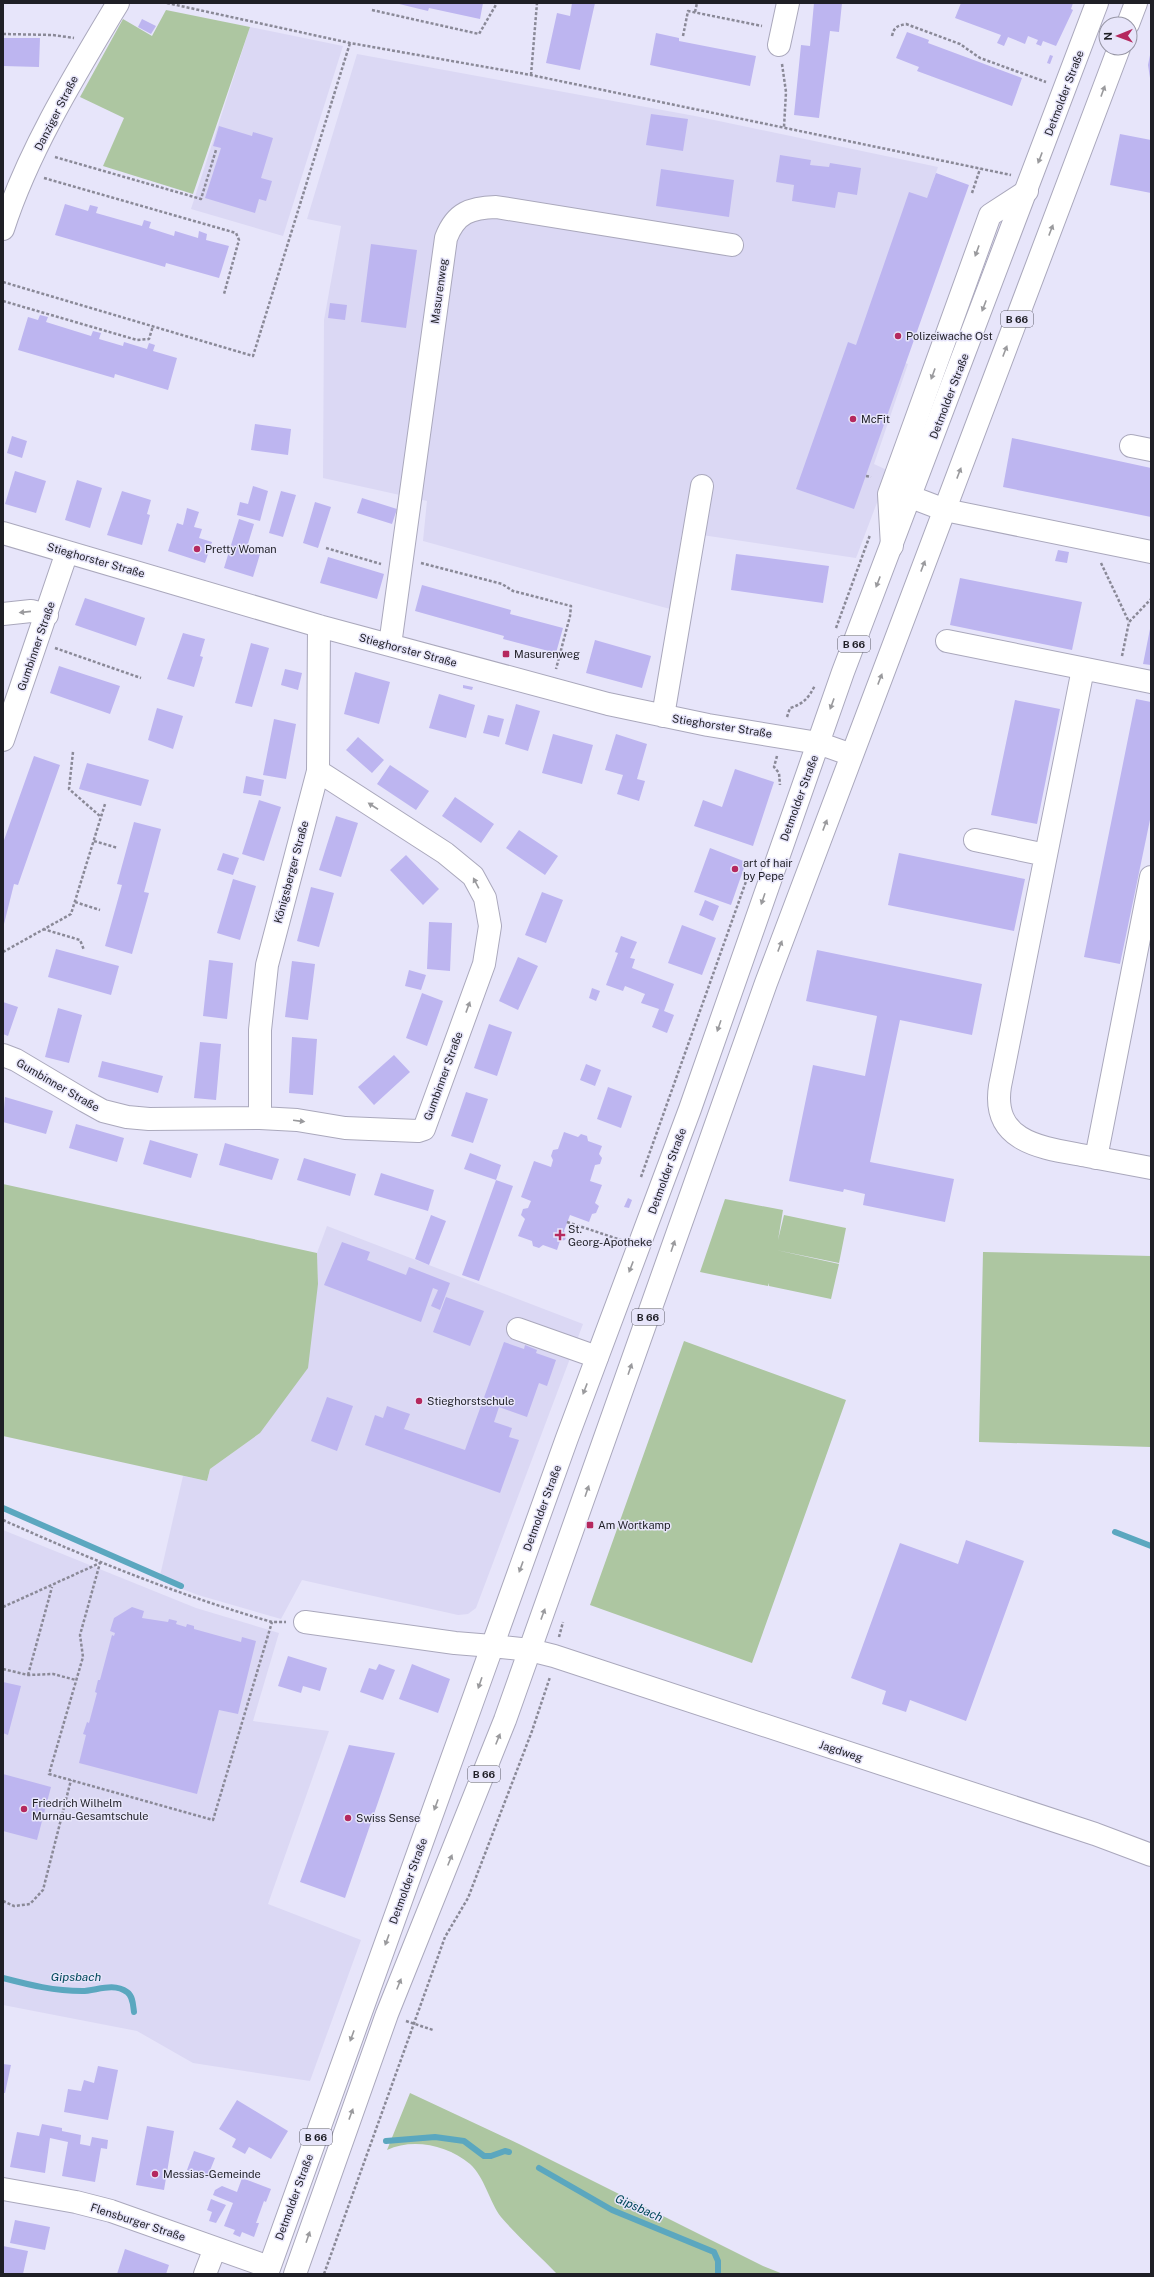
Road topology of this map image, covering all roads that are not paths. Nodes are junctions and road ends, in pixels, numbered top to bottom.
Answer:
1 (118, 3) edge
2 (788, 3) edge
3 (1098, 3) edge
4 (1136, 3) edge
5 (1131, 16) edge
6 (781, 38) road end
7 (1116, 56) edge
8 (1022, 184) junction
9 (3, 229) edge
10 (732, 245) dead end
11 (702, 486) dead end
12 (911, 497) junction
13 (945, 510) junction
14 (3, 532) edge
15 (892, 546) junction
16 (67, 552) junction
17 (1151, 552) edge
18 (3, 614) edge
19 (47, 615) junction
20 (319, 626) junction
21 (947, 641) dead end
22 (390, 645) junction
23 (1083, 669) junction
24 (1151, 682) edge
25 (663, 716) junction
26 (3, 740) edge
27 (818, 743) junction
28 (852, 755) junction
29 (318, 771) junction
30 (975, 840) dead end
31 (1046, 854) junction
32 (1151, 877) edge
33 (3, 1055) edge
34 (260, 1118) junction
35 (1096, 1158) junction
36 (1151, 1168) edge
37 (518, 1329) dead end
38 (597, 1358) junction
39 (305, 1622) road end
40 (492, 1646) junction
41 (530, 1650) junction
42 (1151, 1855) edge
43 (3, 2189) edge
44 (214, 2248) junction
45 (268, 2270) edge
46 (205, 2274) edge
47 (296, 2274) edge

1 - 9 main road, Danziger Straße
2 - 6 main road
3 -> 8 main road, Detmolder Straße / B 66
4 - 5 main road
13 -> 7 main road, B 66
8 -> 12 main road, Detmolder Straße / B 66
8 -> 15 main road
10 - 22 main road, Masurenweg
11 - 25 main road
12 - 13 main road
12 - 15 main road, Detmolder Straße / B 66
13 - 17 main road
28 -> 13 main road, B 66
14 - 16 main road, Stieghorster Straße
15 -> 27 main road, Detmolder Straße / B 66
16 - 19 main road, Gumbinner Straße
16 - 20 main road, Stieghorster Straße
19 -> 18 main road
19 - 26 main road, Gumbinner Straße
20 - 22 main road, Stieghorster Straße
20 - 29 main road, Königsberger Straße
21 - 23 main road
22 - 25 main road, Stieghorster Straße
23 - 24 main road
23 - 31 main road
25 - 27 main road, Stieghorster Straße
27 - 28 main road, Detmolder Straße
27 -> 38 main road, Detmolder Straße / B 66
41 -> 28 main road, B 66
29 - 34 main road, Königsberger Straße
34 -> 29 main road, Gumbinner Straße
30 - 31 main road
31 - 35 main road
32 - 35 main road
33 - 34 main road, Gumbinner Straße
35 - 36 main road
37 - 38 main road
38 -> 40 main road, Detmolder Straße / B 66
39 - 40 main road
40 - 41 main road, Jagdweg
40 -> 45 main road, Detmolder Straße / B 66
41 - 42 main road, Jagdweg
47 -> 41 main road, B 66
43 - 44 main road, Flensburger Straße
44 - 45 main road, Flensburger Straße
44 - 46 main road

